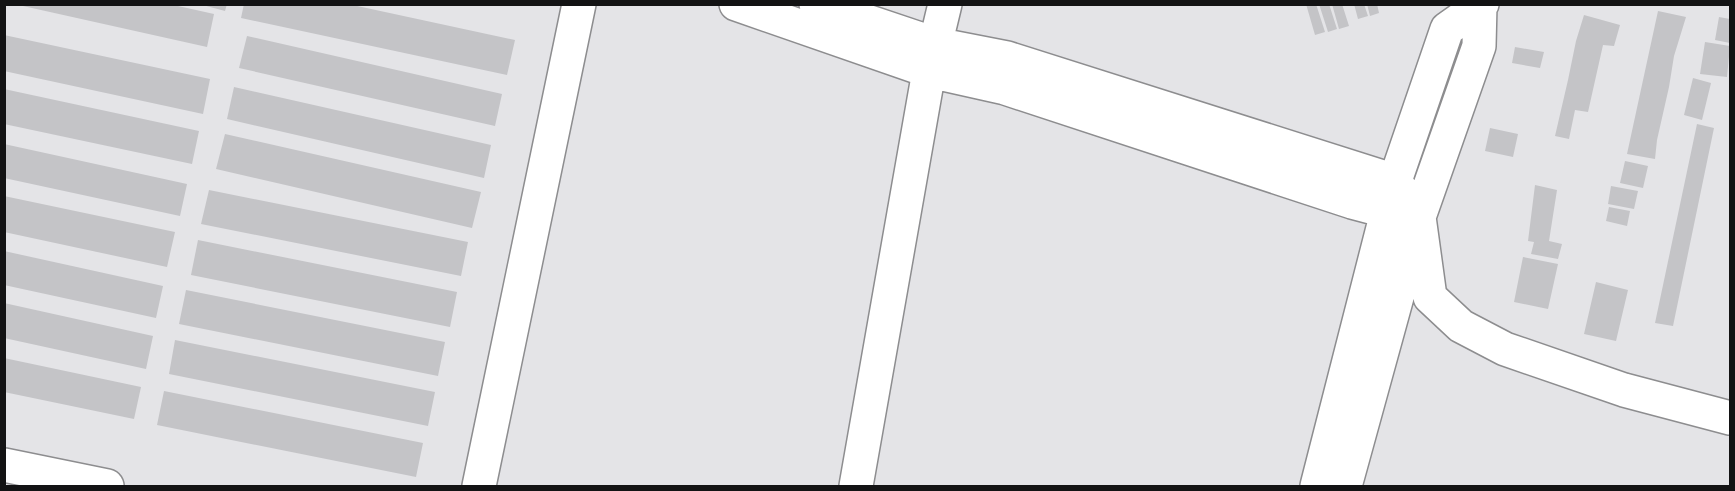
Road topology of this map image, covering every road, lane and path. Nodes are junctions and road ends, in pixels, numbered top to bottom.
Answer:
1 (579, 4) edge
2 (736, 4) edge
3 (816, 4) edge
4 (945, 4) edge
5 (1481, 5) edge
6 (932, 57) junction
7 (1391, 196) junction
8 (1419, 217) junction
9 (1731, 417) edge
10 (4, 465) edge
11 (107, 486) edge
12 (479, 486) edge
13 (856, 486) edge
14 (1317, 486) edge
15 (1345, 486) edge

1 - 12 street
2 - 6 street
3 - 6 street
4 - 6 street
5 - 7 street
5 - 8 street
6 - 7 street
6 - 13 street
7 - 8 street
7 - 14 street
8 - 9 street
8 - 15 street
10 - 11 street

